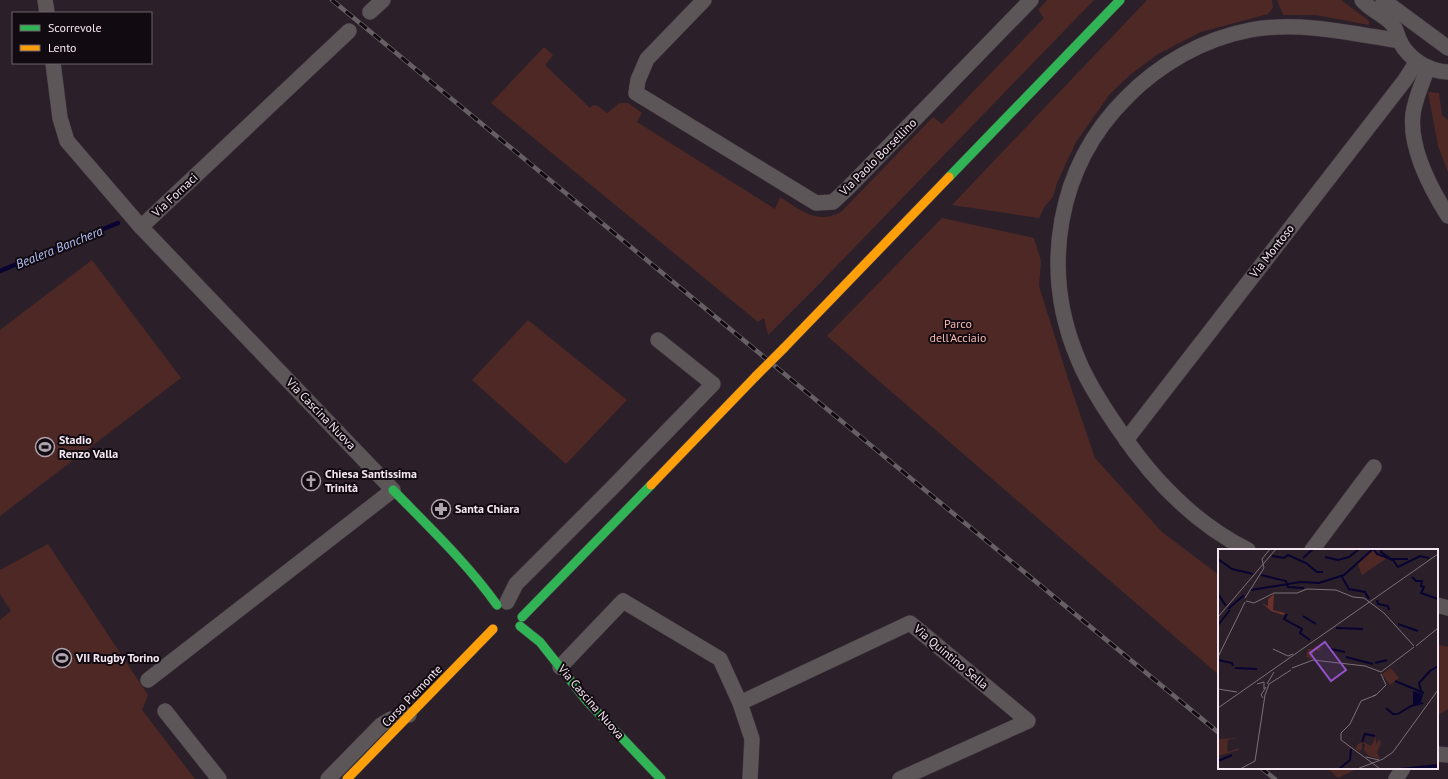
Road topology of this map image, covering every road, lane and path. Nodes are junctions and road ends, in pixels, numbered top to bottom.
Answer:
1 (45, 0) edge
2 (384, 0) edge
3 (704, 0) edge
4 (1031, 0) edge
5 (1120, 0) edge
6 (1362, 0) edge
7 (1383, 0) edge
8 (47, 12) edge
9 (370, 12) dead end
10 (349, 31) dead end
11 (1400, 41) junction
12 (1448, 48) edge
13 (53, 64) edge
14 (1423, 64) junction
15 (1448, 72) edge
16 (1448, 216) edge
17 (141, 227) junction
18 (658, 340) dead end
19 (1126, 440) junction
20 (1374, 467) dead end
21 (394, 490) junction
22 (1246, 549) edge
23 (1313, 549) edge
24 (509, 605) junction
25 (1438, 605) edge
26 (1448, 608) edge
27 (521, 622) junction
28 (493, 629) junction
29 (512, 634) dead end
30 (502, 635) dead end
31 (560, 667) junction
32 (148, 680) dead end
33 (740, 703) junction
34 (165, 711) dead end
35 (410, 715) junction
36 (1438, 754) edge
37 (1448, 755) edge
38 (1402, 769) edge
39 (219, 779) edge
40 (328, 779) edge
41 (347, 779) edge
42 (661, 779) edge
43 (750, 779) edge
44 (900, 779) edge
45 (1396, 779) edge

1 - 8 street
2 - 9 street
3 - 4 street, Via Paolo Borsellino
5 - 27 main road, bridge
6 - 11 street
7 - 12 street
10 - 17 street, Via Fornaci
11 - 14 street
11 - 19 street
13 - 17 street, Via Fornaci
14 - 15 street
14 - 16 street
14 - 19 street, Via Montoso
17 - 21 street, Via Cascina Nuova
18 - 24 street
19 - 22 street
20 - 23 street
21 - 24 main road, Via Cascina Nuova
21 - 32 street
24 - 27 main road, Via Cascina Nuova
24 - 28 main road
25 - 26 street
27 - 29 main road
27 - 31 main road, Via Cascina Nuova
28 - 30 main road
28 - 35 main road, Corso Piemonte
31 - 33 street
31 - 42 main road, Via Cascina Nuova
33 - 43 street
33 - 44 street, Via Quintino Sella
34 - 39 street
35 - 40 street
35 - 41 main road, Corso Piemonte
36 - 37 street
38 - 45 street

